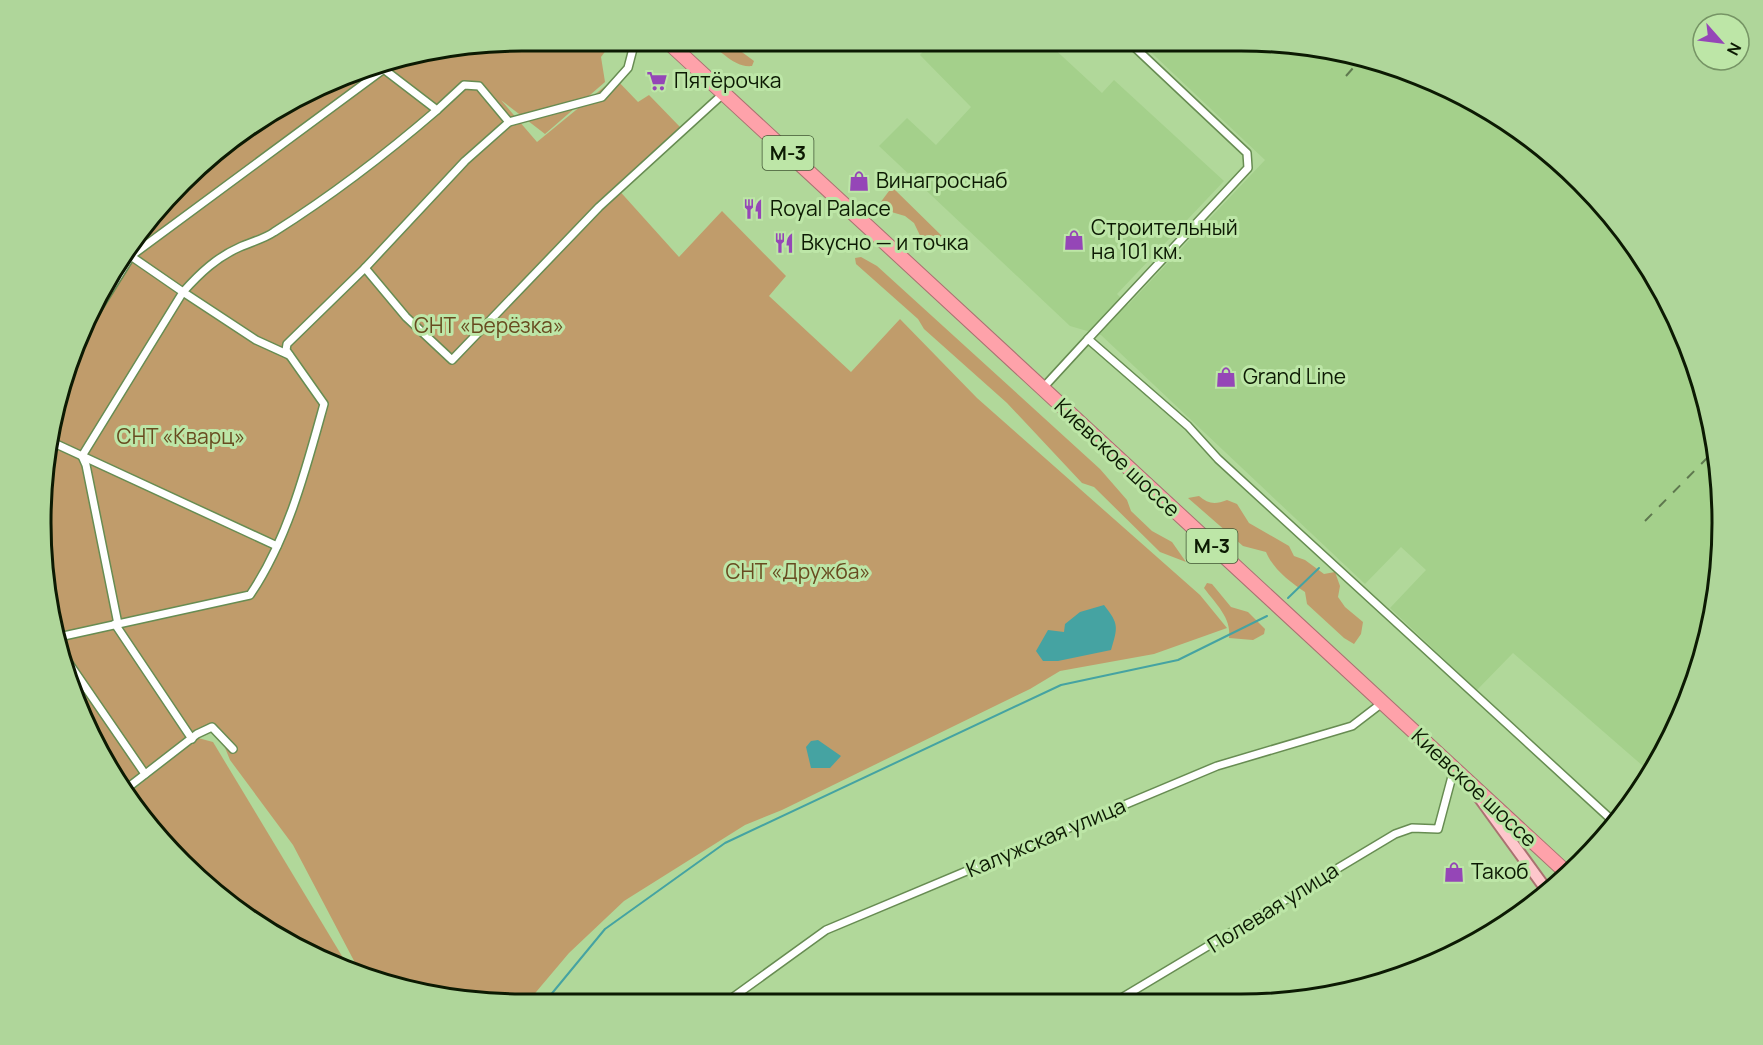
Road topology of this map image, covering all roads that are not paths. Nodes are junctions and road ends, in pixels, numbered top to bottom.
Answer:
1 (632, 51) edge
2 (678, 51) edge
3 (1139, 51) edge
4 (387, 71) edge
5 (377, 74) edge
6 (724, 93) junction
7 (437, 110) junction
8 (510, 122) junction
9 (142, 244) edge
10 (133, 257) edge
11 (365, 268) junction
12 (183, 292) junction
13 (1088, 339) junction
14 (290, 356) junction
15 (1042, 389) junction
16 (58, 444) edge
17 (82, 456) junction
18 (277, 546) junction
19 (116, 624) junction
20 (65, 635) edge
21 (76, 673) edge
22 (1382, 703) junction
23 (192, 739) junction
24 (233, 748) dead end
25 (1454, 769) junction
26 (145, 774) junction
27 (1468, 783) junction
28 (131, 785) edge
29 (1609, 817) edge
30 (1561, 868) edge
31 (1542, 884) edge
32 (739, 994) edge
33 (1130, 994) edge

1 - 8 street
2 - 6 highway, Киевское шоссе / М-3
3 - 13 street
4 - 7 street
5 - 9 street
6 - 11 street
6 - 15 highway, Киевское шоссе / М-3
7 - 8 street
7 - 12 street
8 - 11 street
10 - 12 street
11 - 14 street
12 - 14 street
12 - 17 street
13 - 15 street
13 - 29 street
14 - 18 street
15 - 22 highway, Киевское шоссе / М-3
16 - 17 street
17 - 18 street
17 - 19 street
18 - 19 street
19 - 20 street
19 - 23 street
21 - 26 street
22 - 25 highway, Киевское шоссе / М-3
22 - 32 street, Калужская улица
23 - 24 street
23 - 26 street
25 - 27 highway, Киевское шоссе / М-3
25 - 33 street, Полевая улица
26 - 28 street
27 - 30 highway, Киевское шоссе / М-3
27 - 31 main road

